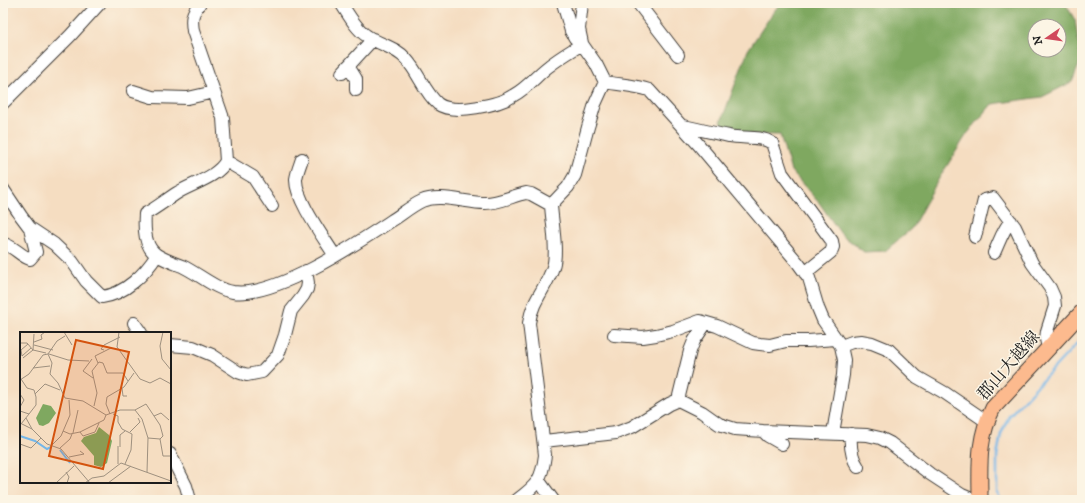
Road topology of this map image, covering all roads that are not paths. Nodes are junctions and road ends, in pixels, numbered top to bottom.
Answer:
1 (100, 3) edge
2 (200, 3) edge
3 (341, 3) edge
4 (563, 3) edge
5 (582, 3) edge
6 (638, 3) edge
7 (373, 40) junction
8 (582, 44) junction
9 (678, 55) dead end
10 (605, 82) junction
11 (356, 90) dead end
12 (133, 91) dead end
13 (214, 92) junction
14 (3, 103) edge
15 (683, 126) junction
16 (302, 158) dead end
17 (226, 161) junction
18 (3, 189) edge
19 (551, 205) junction
20 (272, 206) dead end
21 (1010, 221) junction
22 (30, 228) junction
23 (975, 237) dead end
24 (3, 244) edge
25 (994, 253) dead end
26 (157, 255) junction
27 (335, 256) junction
28 (306, 271) junction
29 (805, 273) junction
30 (1082, 312) edge
31 (706, 323) junction
32 (614, 335) dead end
33 (839, 342) junction
34 (171, 345) edge
35 (1048, 348) junction
36 (678, 400) junction
37 (986, 421) junction
38 (763, 432) junction
39 (833, 433) junction
40 (851, 434) junction
41 (544, 441) junction
42 (782, 444) dead end
43 (171, 456) edge
44 (858, 467) dead end
45 (538, 481) junction
46 (190, 500) edge
47 (517, 500) edge
48 (553, 500) edge
49 (974, 500) edge
50 (980, 500) edge

1 - 14 street
2 - 13 street
3 - 7 street
4 - 8 street
5 - 8 street
6 - 9 street
7 - 8 street
7 - 11 street
8 - 10 street
10 - 15 street
10 - 19 street
12 - 13 street
13 - 17 street
15 - 29 street
15 - 29 street
16 - 27 street
17 - 20 street
17 - 26 street
18 - 22 street
19 - 27 street
19 - 41 street
21 - 23 street
21 - 25 street
21 - 35 street
22 - 24 street
22 - 26 street
26 - 28 street
27 - 28 street
28 - 34 street
29 - 33 street
30 - 35 main road, 郡山大越線
31 - 32 street
31 - 33 street
31 - 36 street
33 - 37 street
33 - 39 street
35 - 37 main road, 郡山大越線
36 - 38 street
36 - 41 street
37 - 50 main road, 郡山大越線
38 - 39 street
38 - 42 street
39 - 40 street
40 - 44 street
40 - 49 street
41 - 45 street
43 - 46 street
45 - 47 street
45 - 48 street

